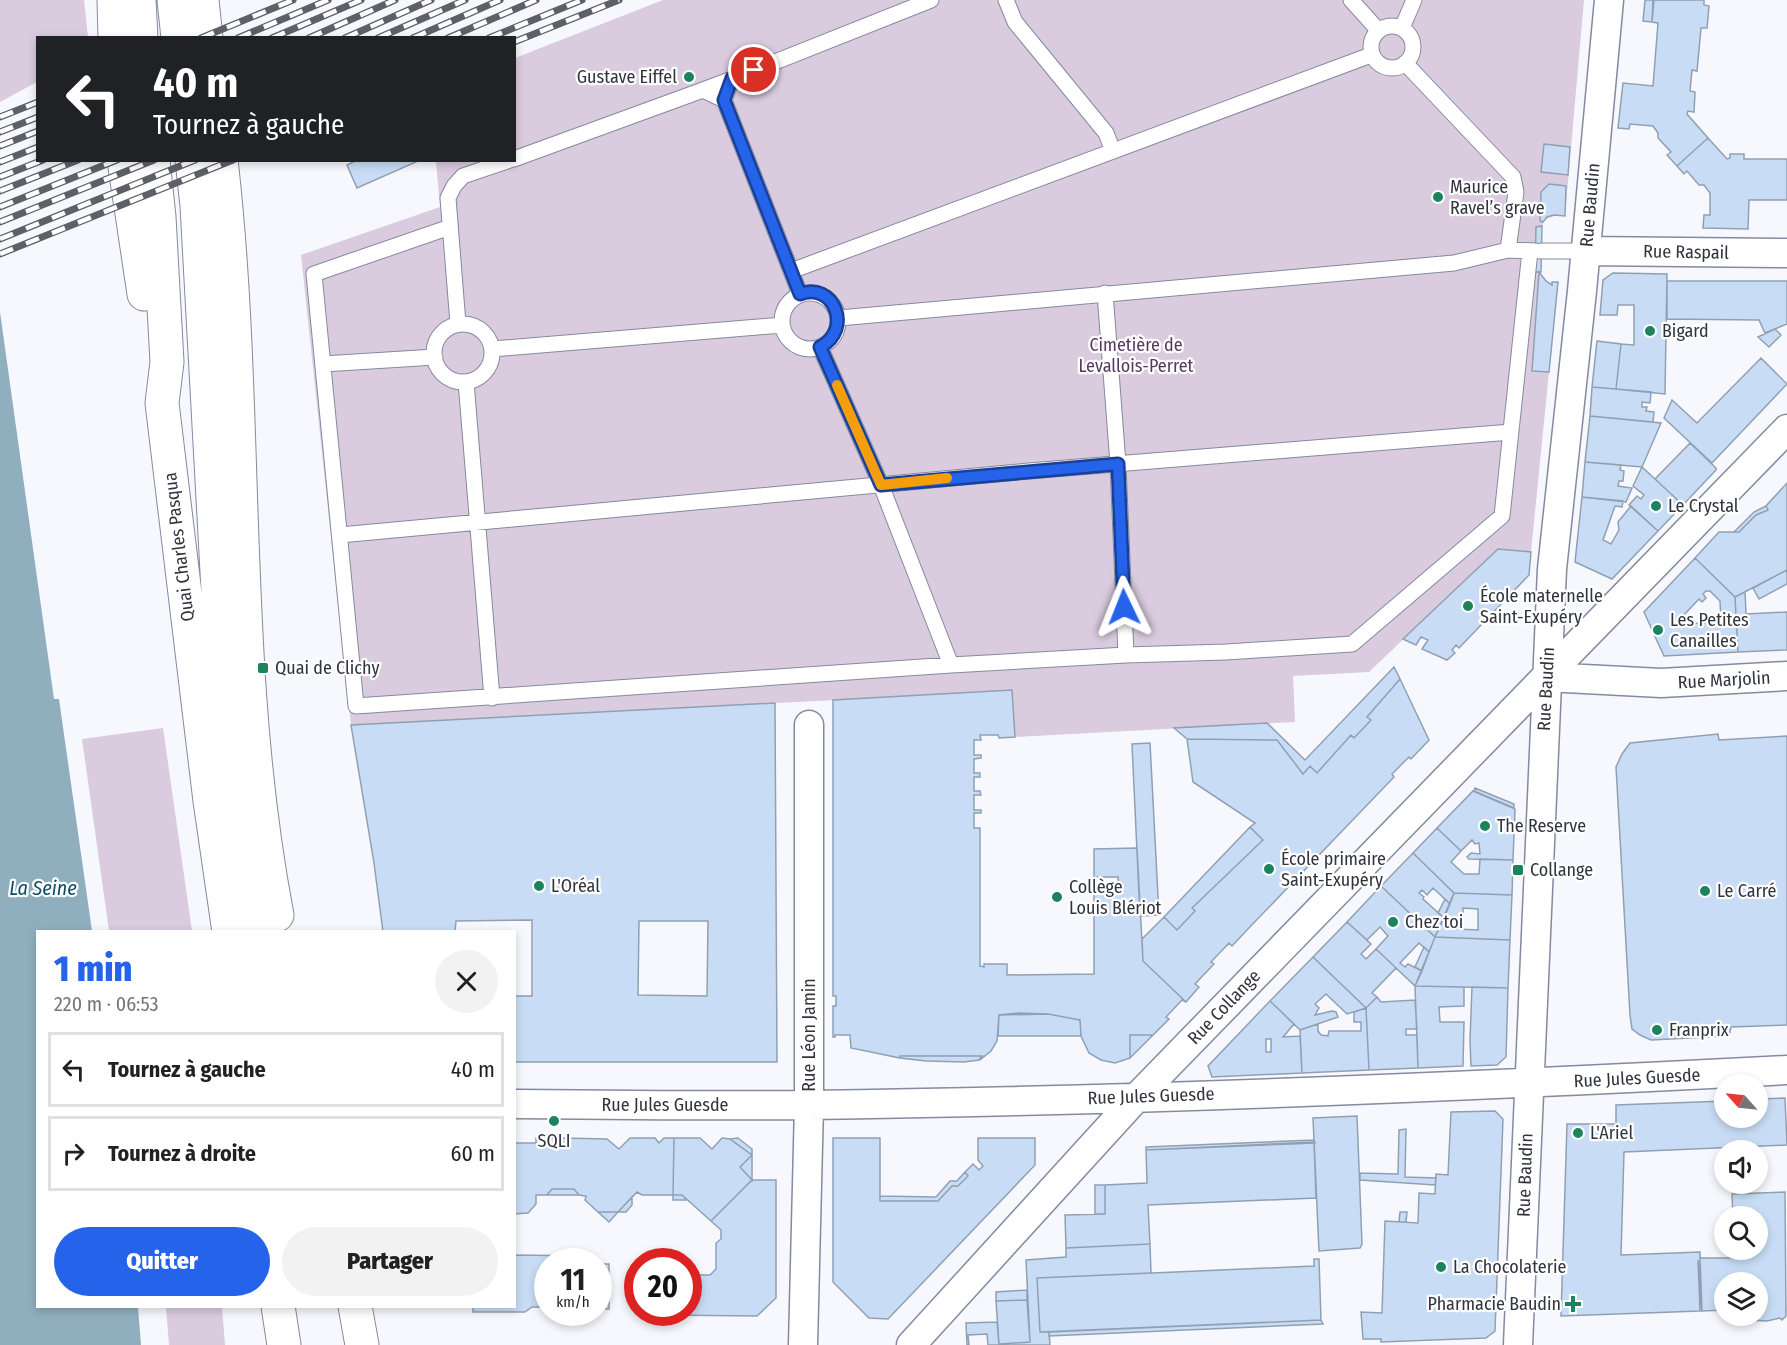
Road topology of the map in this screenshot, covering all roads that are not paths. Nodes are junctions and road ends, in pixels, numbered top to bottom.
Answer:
1 (114, 0) edge
2 (139, 0) edge
3 (174, 0) edge
4 (202, 0) edge
5 (931, 0) edge
6 (1006, 0) edge
7 (1351, 0) edge
8 (1414, 0) edge
9 (1609, 0) edge
10 (1402, 28) junction
11 (1378, 30) junction
12 (115, 36) edge
13 (141, 36) edge
14 (178, 36) edge
15 (206, 36) edge
16 (1371, 55) junction
17 (1405, 63) junction
18 (732, 78) junction
19 (703, 90) junction
20 (724, 100) junction
21 (1113, 151) junction
22 (516, 158) edge
23 (124, 162) edge
24 (153, 162) edge
25 (192, 162) edge
26 (220, 162) edge
27 (504, 162) edge
28 (450, 227) junction
29 (1508, 250) junction
30 (1536, 251) junction
31 (1586, 251) junction
32 (1787, 253) edge
33 (791, 271) junction
34 (1105, 293) junction
35 (800, 294) junction
36 (839, 318) junction
37 (458, 324) junction
38 (782, 325) junction
39 (820, 347) junction
40 (492, 350) junction
41 (435, 357) junction
42 (323, 364) junction
43 (466, 382) junction
44 (162, 403) junction
45 (1787, 429) edge
46 (1511, 432) junction
47 (1118, 464) junction
48 (881, 485) junction
49 (478, 524) junction
50 (340, 535) junction
51 (1126, 655) junction
52 (951, 665) junction
53 (1787, 676) edge
54 (1546, 678) junction
55 (492, 698) junction
56 (810, 725) dead end
57 (229, 930) edge
58 (259, 930) edge
59 (281, 930) edge
60 (1787, 1070) edge
61 (1529, 1083) junction
62 (1137, 1097) junction
63 (516, 1104) edge
64 (809, 1105) junction
65 (278, 1308) edge
66 (284, 1345) edge
67 (803, 1345) edge
68 (910, 1345) edge
69 (1518, 1345) edge

1 - 12 main road
2 - 13 main road
3 - 14 main road
4 - 15 main road
5 - 18 lane
6 - 21 lane
7 - 11 lane
8 - 10 lane
9 - 31 street, Rue Baudin
10 - 11 lane
10 - 17 lane
11 - 16 lane
16 - 17 lane
16 - 21 lane
17 - 29 lane
18 - 19 lane
18 - 20 lane
19 - 20 lane
19 - 22 lane
20 - 33 lane
21 - 33 lane
23 - 44 main road
24 - 44 main road, Quai Charles Pasqua
25 - 58 main road, Quai Charles Pasqua
26 - 59 main road
27 - 28 lane
28 - 37 lane
28 - 42 lane
29 - 30 lane
29 - 34 lane
30 - 31 lane
30 - 46 lane
31 - 32 street, Rue Raspail
31 - 54 street, Rue Baudin
33 - 35 lane
34 - 36 lane
34 - 47 lane
35 - 36 lane
35 - 38 lane
36 - 39 lane
37 - 40 lane
37 - 41 lane
38 - 39 lane
38 - 40 lane
39 - 48 lane
40 - 43 lane
41 - 42 lane
41 - 43 lane
42 - 50 lane
43 - 49 lane
44 - 57 main road, Quai Charles Pasqua
45 - 54 street, Rue Collange
46 - 47 lane
46 - 51 lane
47 - 48 lane
47 - 51 lane
48 - 49 lane
48 - 52 lane
49 - 50 lane
49 - 55 lane
50 - 55 lane
51 - 52 lane
52 - 55 lane
53 - 54 street, Rue Marjolin
54 - 61 street, Rue Baudin
54 - 62 street, Rue Collange
56 - 64 street, Rue Léon Jamin
60 - 61 street, Rue Jules Guesde
61 - 62 street, Rue Jules Guesde
61 - 69 street, Rue Baudin
62 - 64 street, Rue Jules Guesde
62 - 68 street, Rue Collange
63 - 64 street, Rue Jules Guesde
64 - 67 street, Rue Léon Jamin
65 - 66 main road

